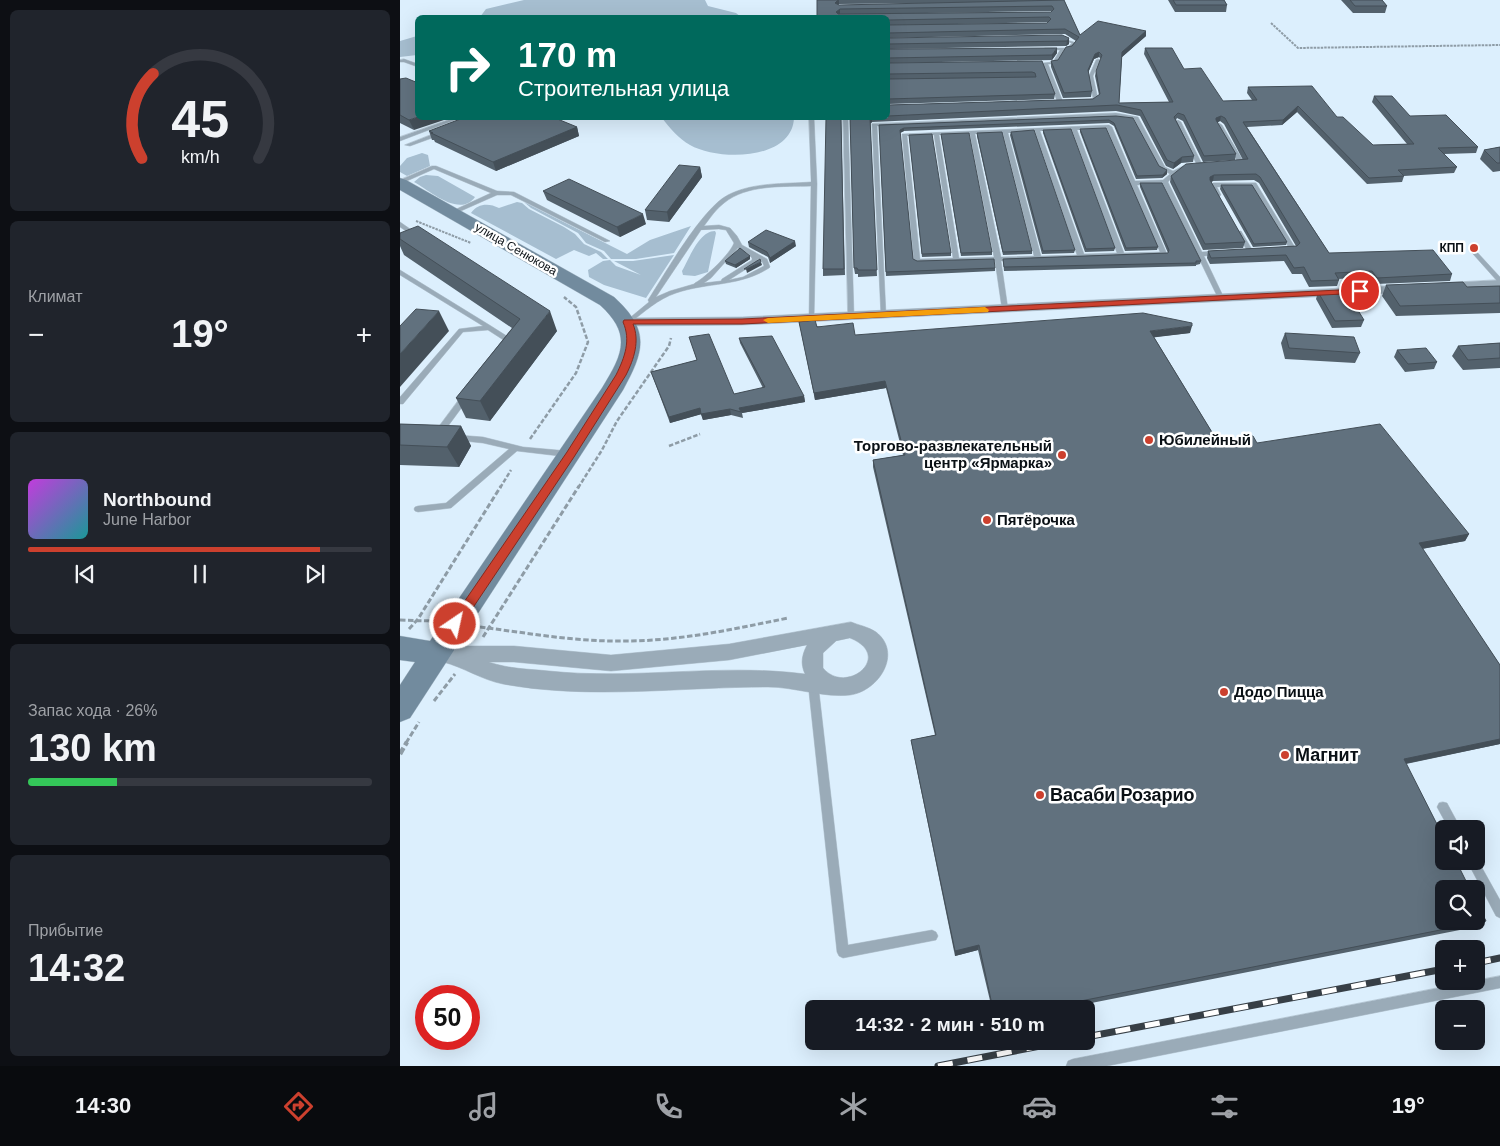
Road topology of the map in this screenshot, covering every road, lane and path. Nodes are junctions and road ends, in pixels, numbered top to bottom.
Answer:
1 (1270, 23) dead end
2 (1053, 38) edge
3 (1500, 45) edge
4 (1044, 49) edge
5 (1063, 49) junction
6 (1098, 60) edge
7 (400, 61) edge
8 (1036, 63) edge
9 (1045, 63) junction
10 (415, 65) edge
11 (1060, 102) junction
12 (1070, 102) edge
13 (1080, 102) edge
14 (1051, 103) edge
15 (453, 120) edge
16 (812, 120) edge
17 (845, 120) edge
18 (1178, 122) edge
19 (1219, 125) edge
20 (1074, 128) junction
21 (450, 130) edge
22 (1037, 130) junction
23 (1005, 131) junction
24 (972, 132) junction
25 (936, 133) junction
26 (400, 140) edge
27 (408, 145) junction
28 (416, 149) dead end
29 (1208, 165) edge
30 (1225, 165) edge
31 (1200, 166) junction
32 (1173, 173) junction
33 (1165, 182) junction
34 (400, 183) edge
35 (1134, 183) junction
36 (814, 184) junction
37 (496, 193) junction
38 (1222, 202) edge
39 (452, 213) junction
40 (408, 217) dead end
41 (400, 224) edge
42 (1236, 227) edge
43 (701, 228) junction
44 (411, 232) edge
45 (607, 241) dead end
46 (737, 243) junction
47 (476, 245) dead end
48 (1276, 250) edge
49 (1250, 251) junction
50 (1258, 251) edge
51 (749, 252) junction
52 (1224, 252) edge
53 (1241, 252) edge
54 (1476, 253) dead end
55 (1199, 254) junction
56 (1121, 255) junction
57 (1081, 256) junction
58 (1038, 258) junction
59 (998, 259) junction
60 (956, 260) junction
61 (400, 272) edge
62 (1500, 283) edge
63 (714, 284) junction
64 (687, 287) junction
65 (563, 296) dead end
66 (1220, 298) junction
67 (647, 307) junction
68 (1005, 309) junction
69 (883, 315) junction
70 (851, 316) junction
71 (812, 318) junction
72 (628, 322) junction
73 (489, 328) junction
74 (671, 338) dead end
75 (498, 355) edge
76 (475, 385) edge
77 (400, 402) edge
78 (700, 434) dead end
79 (669, 446) dead end
80 (520, 449) junction
81 (571, 454) junction
82 (418, 509) dead end
83 (788, 618) dead end
84 (840, 631) junction
85 (520, 632) dead end
86 (403, 640) edge
87 (480, 640) dead end
88 (435, 654) junction
89 (456, 671) dead end
90 (819, 678) junction
91 (433, 702) dead end
92 (400, 709) edge
93 (423, 717) dead end
94 (400, 754) edge
95 (1443, 807) dead end
96 (1450, 820) edge
97 (1478, 870) edge
98 (1500, 912) edge
99 (932, 936) dead end
100 (1500, 982) edge
101 (1073, 1066) edge

1 - 3 path
2 - 5 lane
4 - 5 lane
5 - 9 lane
6 - 13 lane
7 - 10 lane
8 - 9 lane
9 - 11 lane
11 - 12 lane
11 - 14 lane
15 - 26 lane
16 - 36 lane
17 - 70 lane
18 - 31 lane
19 - 30 lane
20 - 22 lane
20 - 35 lane
20 - 56 lane
21 - 27 lane
22 - 23 lane
22 - 57 lane
23 - 24 lane
23 - 58 lane
24 - 25 lane
24 - 59 lane
25 - 60 lane
25 - 60 lane
26 - 27 lane
27 - 28 lane
29 - 31 lane
31 - 32 lane
32 - 33 lane
32 - 69 lane
33 - 35 lane
33 - 55 lane
34 - 37 lane
34 - 39 main road, улица Сенюкова
35 - 56 lane
36 - 43 lane
36 - 71 lane
37 - 39 lane
37 - 45 lane
38 - 48 lane
39 - 72 main road, улица Сенюкова
40 - 47 path
41 - 44 lane
42 - 49 lane
43 - 46 lane
43 - 67 lane
46 - 51 lane
46 - 64 lane
49 - 50 lane
49 - 53 lane
51 - 63 lane
51 - 63 lane
52 - 55 lane
54 - 62 lane
55 - 66 lane
56 - 57 lane
57 - 58 lane
58 - 59 lane
59 - 60 lane
59 - 68 lane
61 - 73 lane
62 - 66 street
63 - 64 lane
64 - 67 lane
65 - 80 path
66 - 68 street
67 - 72 lane
68 - 69 street
69 - 70 street
70 - 71 street
71 - 72 street
72 - 81 main road
73 - 75 lane
73 - 77 lane
74 - 87 path
76 - 80 lane
78 - 79 path
80 - 81 lane
80 - 82 lane
80 - 86 path
81 - 88 main road
83 - 85 path
84 - 88 street
84 - 90 street
84 - 90 street
86 - 88 main road
88 - 90 street
88 - 92 main road
89 - 91 path
90 - 99 lane
93 - 94 path
95 - 96 lane
97 - 98 lane
100 - 101 lane

